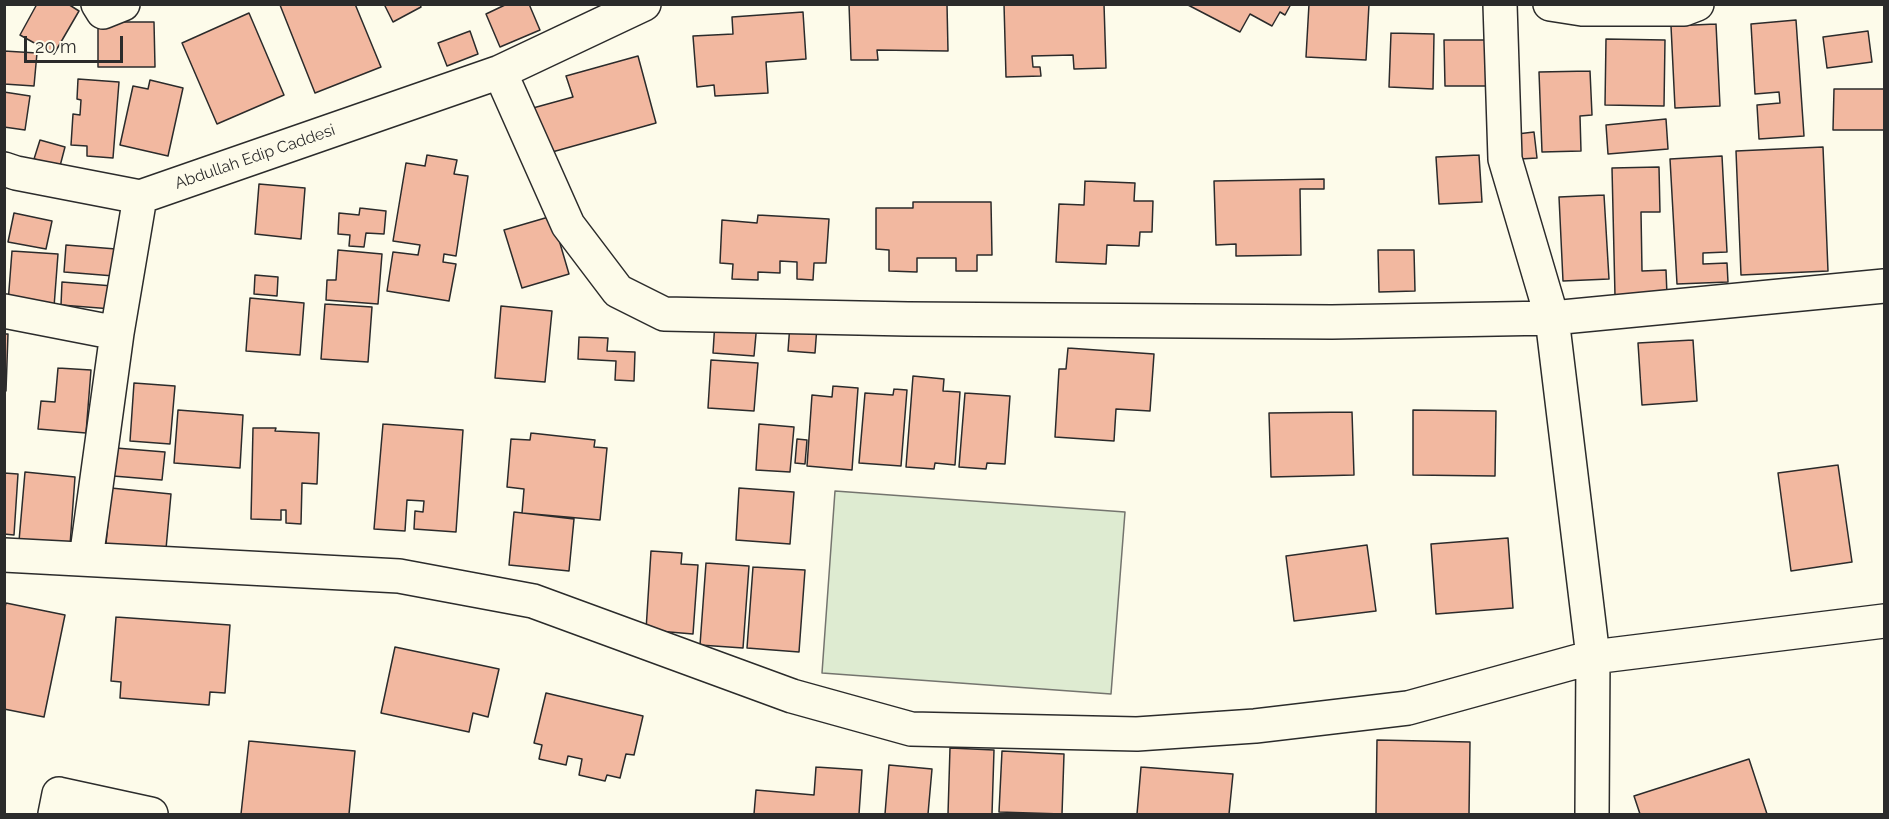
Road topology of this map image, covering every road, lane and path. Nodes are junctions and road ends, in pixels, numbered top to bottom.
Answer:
1 (98, 4) edge
2 (123, 4) edge
3 (644, 4) edge
4 (1500, 4) edge
5 (1550, 4) edge
6 (1697, 4) edge
7 (500, 72) junction
8 (4, 169) edge
9 (140, 197) junction
10 (1884, 286) edge
11 (4, 311) edge
12 (1552, 318) junction
13 (117, 333) junction
14 (4, 555) edge
15 (86, 559) junction
16 (1884, 621) edge
17 (1593, 657) junction
18 (55, 814) edge
19 (151, 814) edge
20 (1592, 814) edge

1 - 2 street
3 - 7 street, Abdullah Edip Caddesi
4 - 12 street
5 - 6 street
7 - 9 street, Abdullah Edip Caddesi
7 - 12 street
8 - 9 street
9 - 13 street
10 - 12 street
11 - 13 street
12 - 17 street
13 - 15 street
14 - 15 street
15 - 17 street
16 - 17 street
17 - 20 street
18 - 19 street

